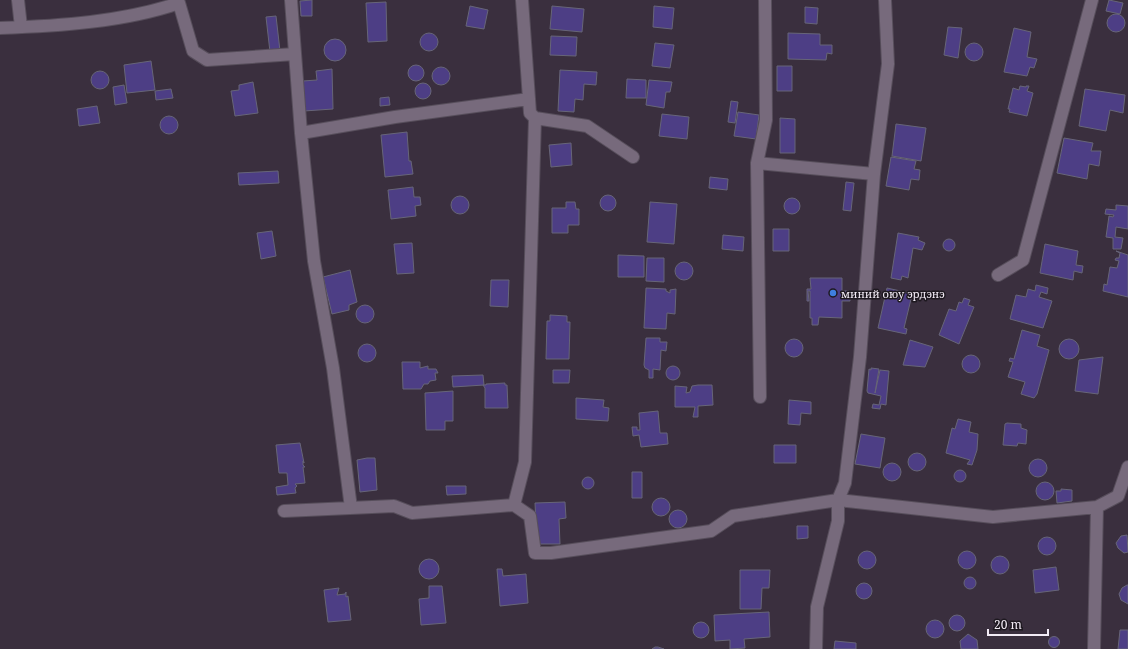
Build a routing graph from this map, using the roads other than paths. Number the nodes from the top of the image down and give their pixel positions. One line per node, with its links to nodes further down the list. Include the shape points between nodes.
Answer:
1 (18, 0): 8 (street)
2 (291, 0): 10 (street)
3 (522, 0): 11 (street)
4 (765, 0): 15 (street, via 766,120)
5 (885, 0): 16 (street, via 888,64)
6 (1092, 0): 17 (street, via 1023,260)
7 (179, 2): 8 (street, via 153,12 125,18); 10 (street, via 193,51 207,60)
8 (21, 27): 9 (street)
9 (0, 28)
10 (295, 54): 13 (street)
11 (529, 99): 12 (street, via 530,113); 13 (street)
12 (536, 118): 14 (street, via 587,126); 21 (street, via 524,462)
13 (301, 133): 23 (street, via 314,261 333,368)
14 (633, 157)
15 (758, 163): 16 (street); 18 (street)
16 (874, 174): 20 (street, via 860,357 845,483)
17 (998, 275)
18 (760, 397)
19 (1128, 467): 22 (street, via 1118,496)
20 (838, 500): 21 (street, via 733,516 711,531 551,553 534,553 530,516); 22 (street, via 993,517); 25 (street, via 838,521 817,607)
21 (514, 505): 23 (street, via 412,513 394,506)
22 (1097, 507): 26 (street)
23 (351, 508): 24 (street)
24 (284, 511)
25 (816, 649)
26 (1094, 649)

